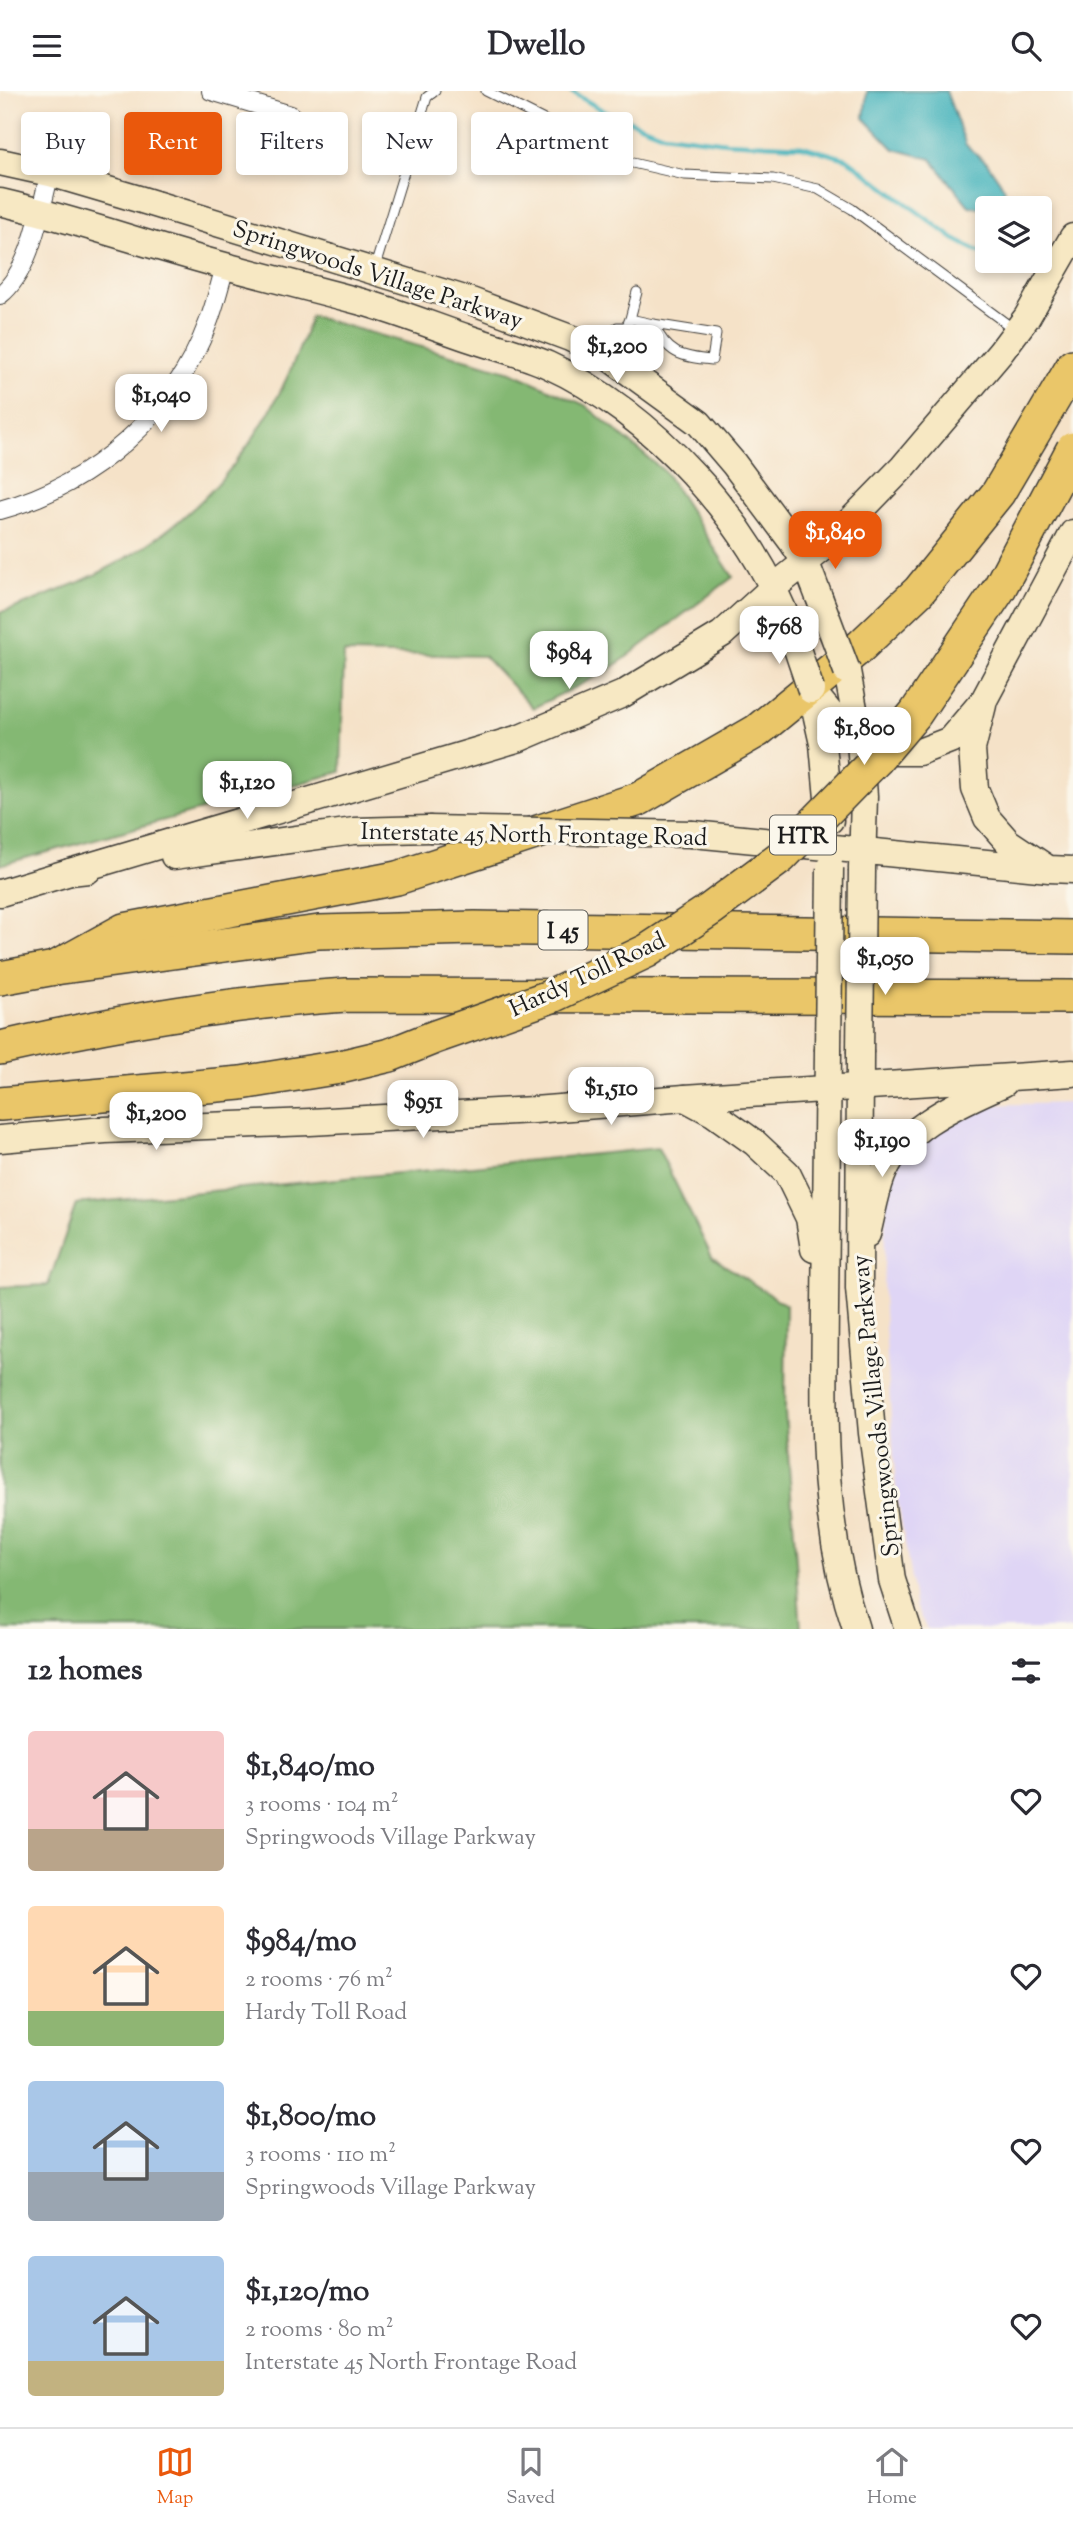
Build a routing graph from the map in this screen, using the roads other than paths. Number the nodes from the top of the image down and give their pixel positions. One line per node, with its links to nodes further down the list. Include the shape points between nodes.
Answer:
1 (211, 91): 4 (street)
2 (435, 91): 13 (lane, via 427,97)
3 (486, 91): 19 (lane, via 628,162 685,175 773,179 818,189 852,209)
4 (281, 112)
5 (0, 162): 6 (main road, Springwoods Village Parkway)
6 (21, 167)
7 (49, 175): 10 (street)
8 (57, 175): 13 (main road, Springwoods Village Parkway)
9 (0, 202): 10 (main road, Springwoods Village Parkway)
10 (39, 211): 12 (main road, Springwoods Village Parkway); 15 (street, via 24,263)
11 (1073, 237): 19 (main road)
12 (225, 266): 16 (main road, Springwoods Village Parkway); 24 (street, via 208,324 161,406 122,445 86,472 45,496)
13 (374, 272): 16 (main road); 20 (main road, Springwoods Village Parkway, via 471,300)
14 (637, 292): 17 (lane)
15 (0, 295)
16 (365, 303): 22 (main road, Springwoods Village Parkway, via 548,365)
17 (628, 323): 18 (lane); 20 (lane, via 616,351)
18 (653, 324): 18 (lane, via 670,350 712,361 716,334)
19 (1016, 331): 26 (main road, via 903,467)
20 (607, 356): 22 (main road); 26 (main road, Springwoods Village Parkway, via 699,423)
21 (1073, 366): 38 (highway, via 998,493 919,591 861,646 757,731 639,799 397,878 124,930)
22 (587, 386): 27 (main road, Springwoods Village Parkway, via 642,425 683,463 713,497)
23 (1073, 449): 47 (highway, Hardy Toll Road / HTR, bridge, via 999,589 915,714 876,760 781,857 647,951 552,996 390,1055 340,1067 241,1083)
24 (0, 510)
25 (1073, 533): 28 (main road)
26 (806, 563): 27 (main road); 29 (main road, Springwoods Village Parkway, bridge, via 846,671)
27 (774, 587): 29 (main road, Springwoods Village Parkway, bridge, via 811,690); 35 (main road, via 722,634 623,694 520,738)
28 (984, 700): 30 (main road, via 950,740); 34 (main road, via 972,749 975,789 987,818 1008,842)
29 (846, 734): 30 (main road, via 890,752); 31 (main road, Springwoods Village Parkway); 32 (main road, Springwoods Village Parkway)
30 (907, 752): 31 (main road, via 888,762)
31 (864, 796): 33 (main road, Springwoods Village Parkway)
32 (830, 858): 33 (main road, Interstate 45 North Frontage Road); 35 (main road, Interstate 45 North Frontage Road, bridge, via 693,834 429,829 354,831); 45 (main road, Springwoods Village Parkway, bridge)
33 (863, 861): 34 (main road, Interstate 45 North Frontage Road); 44 (main road, Springwoods Village Parkway, bridge)
34 (1061, 870)
35 (70, 872): 36 (main road, Interstate 45 North Frontage Road)
36 (0, 893)
37 (1073, 937): 38 (highway, I 45, via 475,928 319,932)
38 (55, 968): 39 (highway, I 45)
39 (0, 978)
40 (1073, 997): 41 (highway, via 346,995 143,1018)
41 (0, 1048)
42 (1073, 1073): 43 (main road)
43 (1021, 1075): 44 (main road); 49 (main road, via 952,1107 907,1137 882,1175)
44 (859, 1088): 45 (main road); 49 (main road, Springwoods Village Parkway)
45 (828, 1090): 46 (main road); 50 (main road, Springwoods Village Parkway)
46 (685, 1098): 48 (main road); 50 (main road, via 755,1143 787,1173 809,1218 815,1256 814,1317)
47 (0, 1104)
48 (0, 1139)
49 (859, 1270): 52 (main road, Springwoods Village Parkway, via 872,1433 892,1580)
50 (823, 1341): 51 (main road, Springwoods Village Parkway, via 825,1481 832,1532)
51 (856, 1629)
52 (908, 1629)

